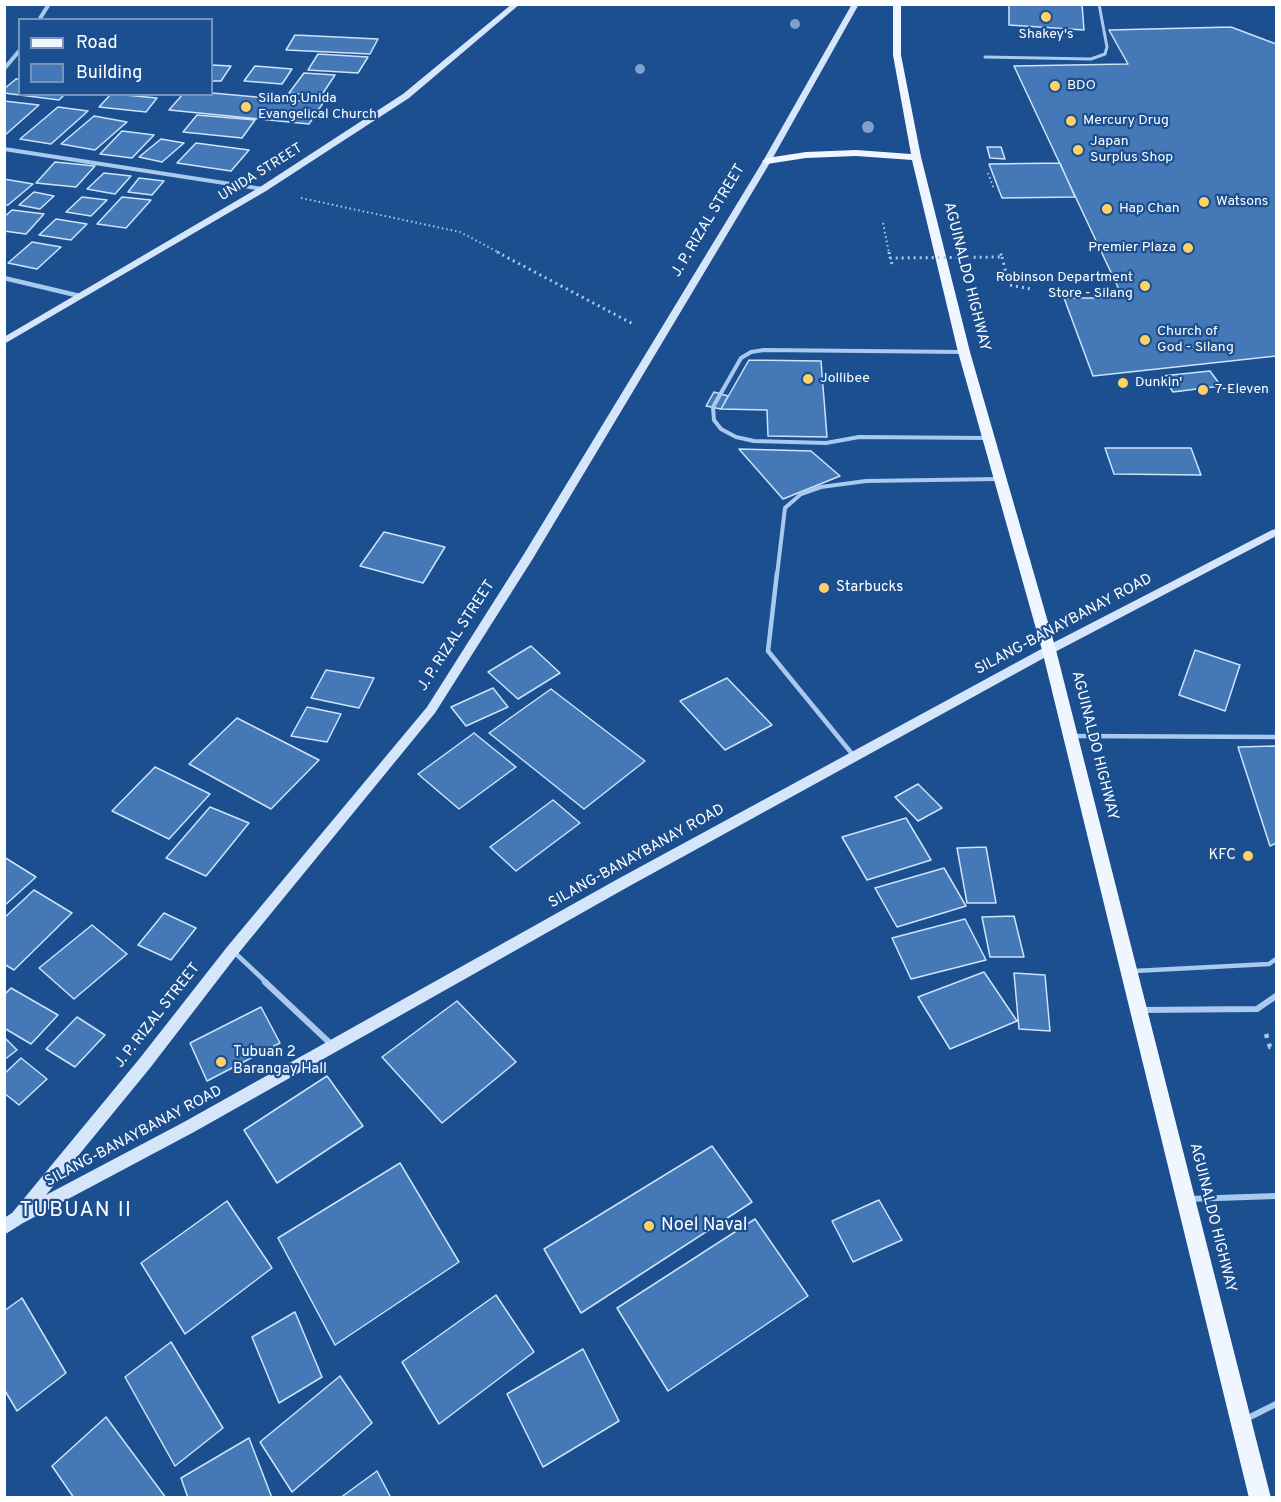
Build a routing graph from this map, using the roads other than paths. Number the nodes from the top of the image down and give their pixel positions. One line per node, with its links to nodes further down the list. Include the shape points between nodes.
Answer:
1 (49, 4): 6 (street)
2 (517, 4): 13 (main road, UNIDA STREET, via 406,96)
3 (856, 4): 12 (main road, J. P. RIZAL STREET)
4 (897, 4): 11 (main road, AGUINALDO HIGHWAY, via 897,55)
5 (1099, 4): 8 (lane, via 1105,54 1091,59)
6 (40, 18)
7 (18, 52): 9 (street)
8 (985, 57)
9 (4, 69)
10 (4, 149): 13 (street)
11 (916, 157): 12 (main road, via 856,153); 17 (main road, AGUINALDO HIGHWAY)
12 (767, 160): 25 (main road, J. P. RIZAL STREET, via 528,557 431,710)
13 (262, 189): 15 (main road, UNIDA STREET)
14 (4, 278): 15 (street)
15 (80, 296): 16 (main road, UNIDA STREET)
16 (4, 341)
17 (964, 352): 18 (main road, AGUINALDO HIGHWAY); 18 (lane, via 752,352 741,358 713,407 714,420 736,437 754,441)
18 (989, 438): 19 (main road, AGUINALDO HIGHWAY)
19 (1000, 479): 21 (main road, AGUINALDO HIGHWAY); 24 (lane, via 866,481 821,487 801,494 785,508 768,651)
20 (1276, 532): 21 (main road, SILANG-BANAYBANAY ROAD)
21 (1049, 650): 22 (main road, AGUINALDO HIGHWAY); 24 (main road, SILANG-BANAYBANAY ROAD)
22 (1071, 736): 23 (lane); 27 (main road, AGUINALDO HIGHWAY)
23 (1276, 737)
24 (854, 757): 30 (main road, SILANG-BANAYBANAY ROAD)
25 (232, 951): 30 (lane); 33 (main road, J. P. RIZAL STREET, via 145,1063)
26 (1276, 959): 27 (lane, via 1269,964)
27 (1131, 972): 29 (main road, AGUINALDO HIGHWAY)
28 (1276, 996): 29 (lane, via 1257,1009)
29 (1141, 1010): 32 (main road, AGUINALDO HIGHWAY)
30 (334, 1047): 33 (main road, SILANG-BANAYBANAY ROAD)
31 (1276, 1196): 32 (lane)
32 (1187, 1199): 35 (main road, AGUINALDO HIGHWAY)
33 (10, 1223)
34 (1276, 1404): 35 (lane)
35 (1241, 1422): 36 (main road, AGUINALDO HIGHWAY)
36 (1260, 1497)

